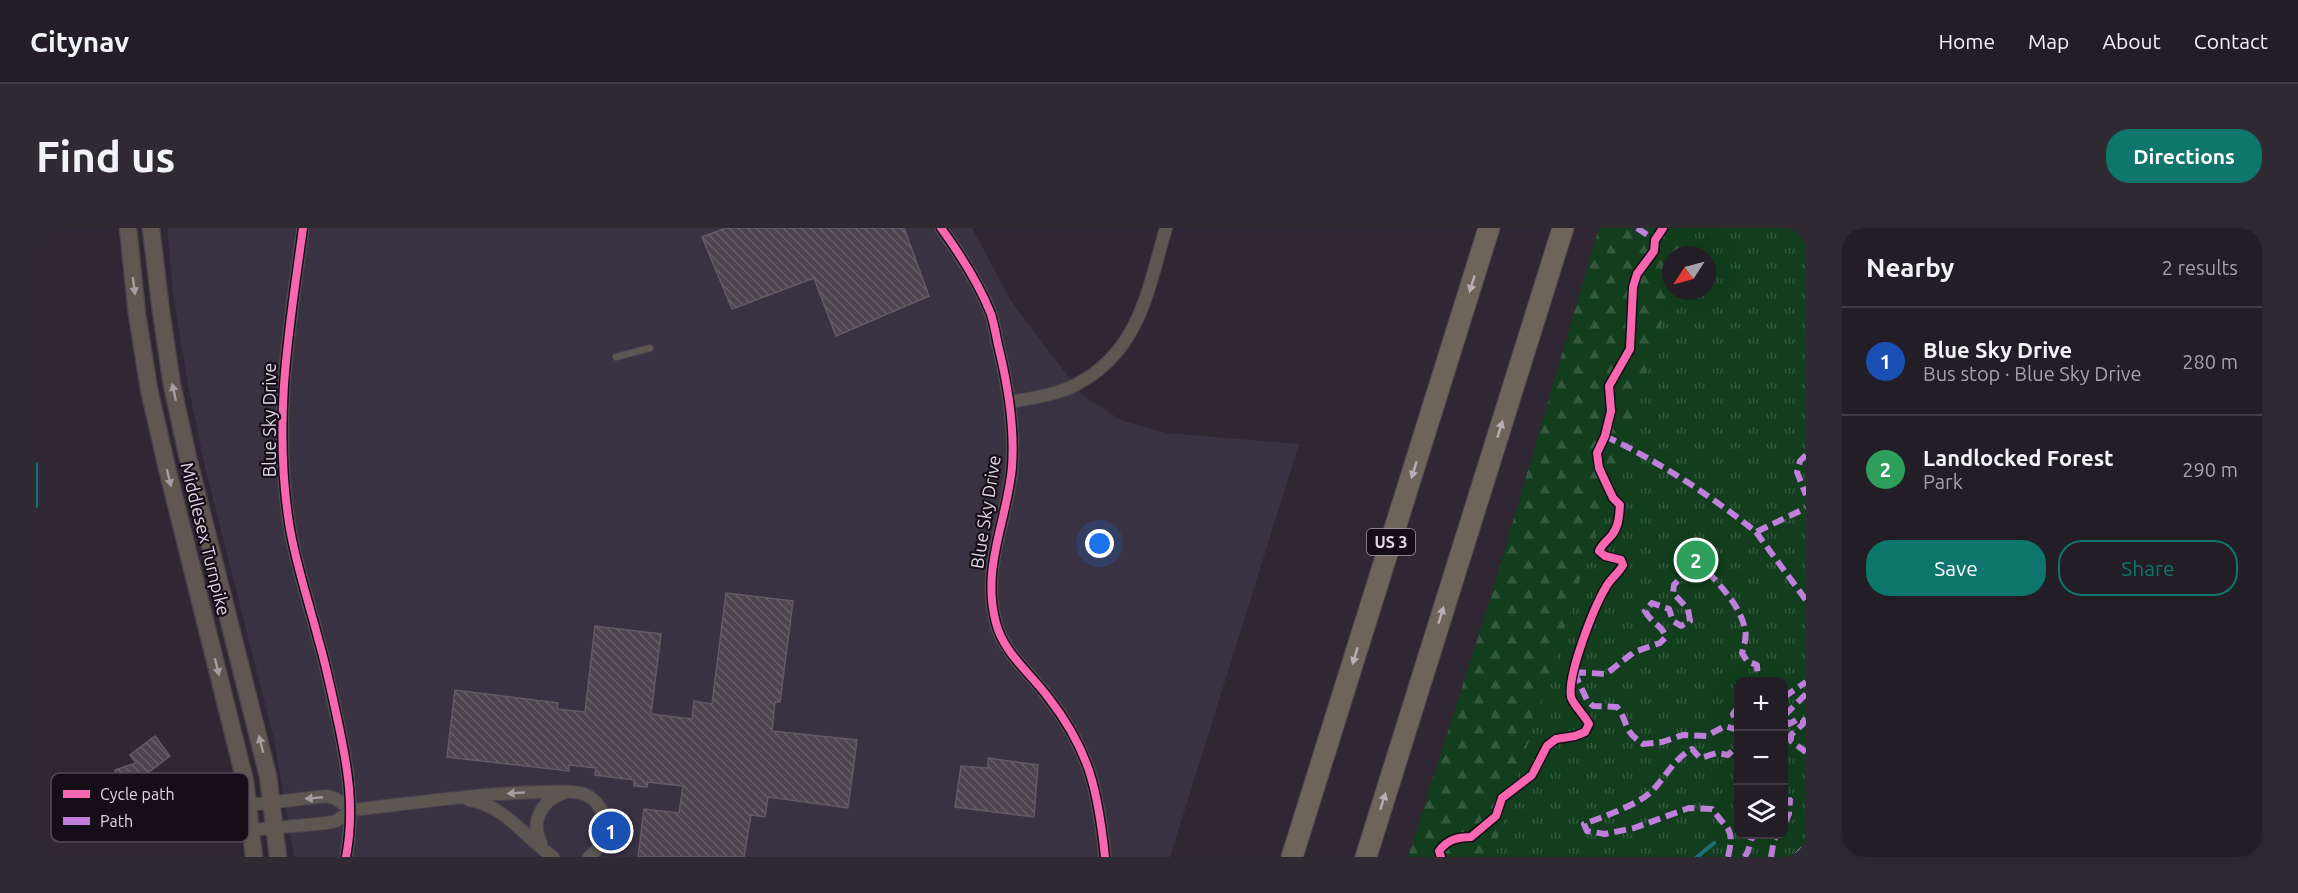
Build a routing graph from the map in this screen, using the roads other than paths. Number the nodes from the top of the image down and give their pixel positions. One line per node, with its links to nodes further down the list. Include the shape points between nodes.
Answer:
1 (128, 228): 11 (main road, Middlesex Turnpike, one-way to 11, via 137,315 153,406)
2 (151, 228): 14 (main road, Middlesex Turnpike, one-way to 2, via 174,393)
3 (303, 228): 16 (street, Blue Sky Drive, via 284,363 284,479 297,562 326,666 348,768)
4 (940, 228): 10 (street, Blue Sky Drive, via 964,261 991,315)
5 (1166, 228): 10 (street, via 1141,312 1132,333 1116,354 1077,384 1059,392)
6 (1489, 228): 25 (highway, US 3, one-way to 25)
7 (1563, 228): 26 (highway, one-way to 7)
8 (650, 348): 9 (lane)
9 (616, 357)
10 (1010, 402): 24 (street, Blue Sky Drive, via 1012,466 990,571 990,600 1005,645 1050,699 1088,762 1099,805)
11 (242, 773)
12 (574, 792): 13 (street, one-way to 13, via 520,792); 19 (street, via 556,795 541,810 537,833); 23 (street, via 596,803 606,823 603,840)
13 (459, 799): 16 (street); 19 (street, via 507,815)
14 (273, 802): 15 (street); 16 (street, one-way to 14, via 327,796); 17 (main road, Middlesex Turnpike)
15 (249, 805): 18 (main road, Middlesex Turnpike)
16 (352, 810): 17 (street, via 336,821); 22 (street, Blue Sky Drive)
17 (276, 828): 18 (street); 21 (main road, Middlesex Turnpike)
18 (252, 830): 20 (main road, Middlesex Turnpike)
19 (549, 853)
20 (254, 857)
21 (278, 857)
22 (346, 857)
23 (589, 857)
24 (1105, 857)
25 (1292, 857)
26 (1366, 857)

